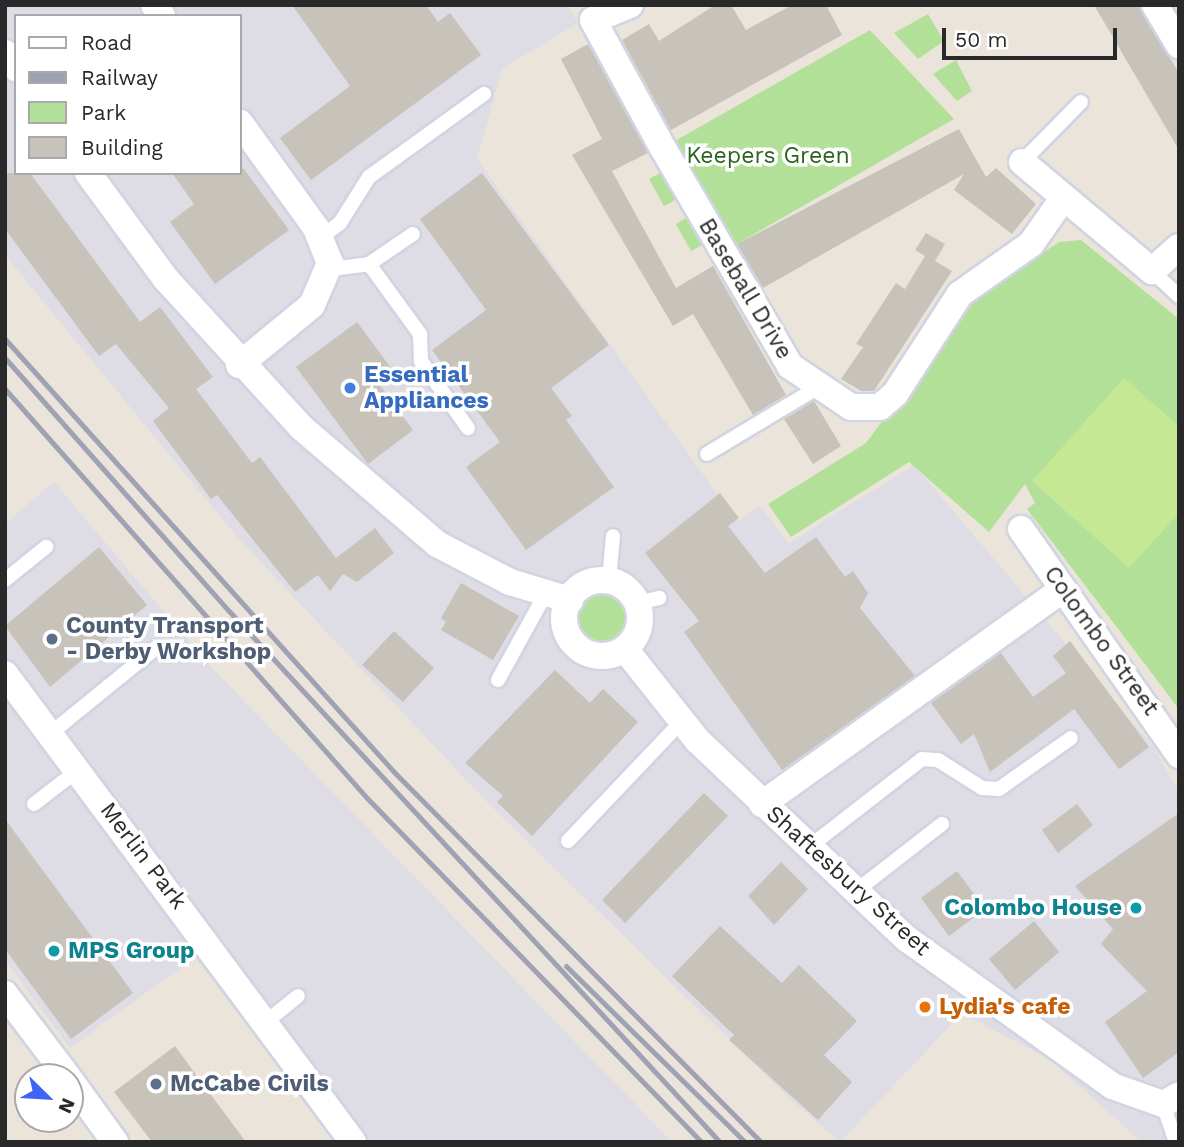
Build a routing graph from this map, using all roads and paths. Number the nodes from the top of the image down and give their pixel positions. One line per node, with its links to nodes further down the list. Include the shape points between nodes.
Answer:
1 (1155, 5): 3 (street)
2 (610, 14): 18 (street, Baseball Drive, via 790,366)
3 (1179, 45)
4 (484, 94): 11 (lane, via 369,177 340,223)
5 (1081, 102): 7 (lane)
6 (242, 126): 11 (street)
7 (1022, 162): 9 (street)
8 (90, 175): 17 (street)
9 (1064, 197): 15 (street); 18 (street, Baseball Drive, via 1031,244 960,294 880,407 851,407)
10 (413, 234): 13 (lane)
11 (322, 237): 14 (street)
12 (1179, 247): 15 (street)
13 (369, 264): 14 (lane); 19 (lane, via 419,334 421,361)
14 (330, 269): 17 (street, via 312,305)
15 (1152, 271): 16 (lane)
16 (1179, 296)
17 (239, 365): 27 (street, via 301,427 437,544)
18 (817, 388): 20 (lane)
19 (468, 428)
20 (707, 454)
21 (1021, 529): 26 (street, Colombo Street)
22 (613, 536): 25 (lane)
23 (46, 547): 24 (lane)
24 (5, 580)
25 (610, 580): 27 (street, via 588,583); 29 (street, via 648,601 637,634)
26 (1062, 590): 35 (street, Colombo Street); 38 (street)
27 (558, 597): 29 (street, via 565,627 578,647 599,656); 30 (lane)
28 (157, 647): 33 (lane)
29 (625, 649): 32 (street, Shaftesbury Street)
30 (498, 680)
31 (9, 688): 33 (street, Merlin Park)
32 (681, 722): 38 (street, Shaftesbury Street); 40 (lane)
33 (51, 733): 36 (street, Merlin Park)
34 (1071, 738): 41 (lane, via 999,789 982,788 938,760 922,759)
35 (1179, 755)
36 (78, 771): 37 (lane); 45 (street, Merlin Park)
37 (34, 804)
38 (762, 804): 41 (street, Shaftesbury Street)
39 (942, 824): 42 (lane)
40 (568, 841)
41 (808, 847): 42 (street, Shaftesbury Street)
42 (856, 891): 48 (street, Shaftesbury Street, via 907,939 1112,1086)
43 (5, 994): 46 (street)
44 (298, 996): 45 (lane)
45 (266, 1022): 50 (street, Merlin Park)
46 (58, 1063)
47 (84, 1099): 49 (street)
48 (1171, 1099): 51 (lane)
49 (115, 1142)
50 (353, 1142)
51 (1176, 1142)

